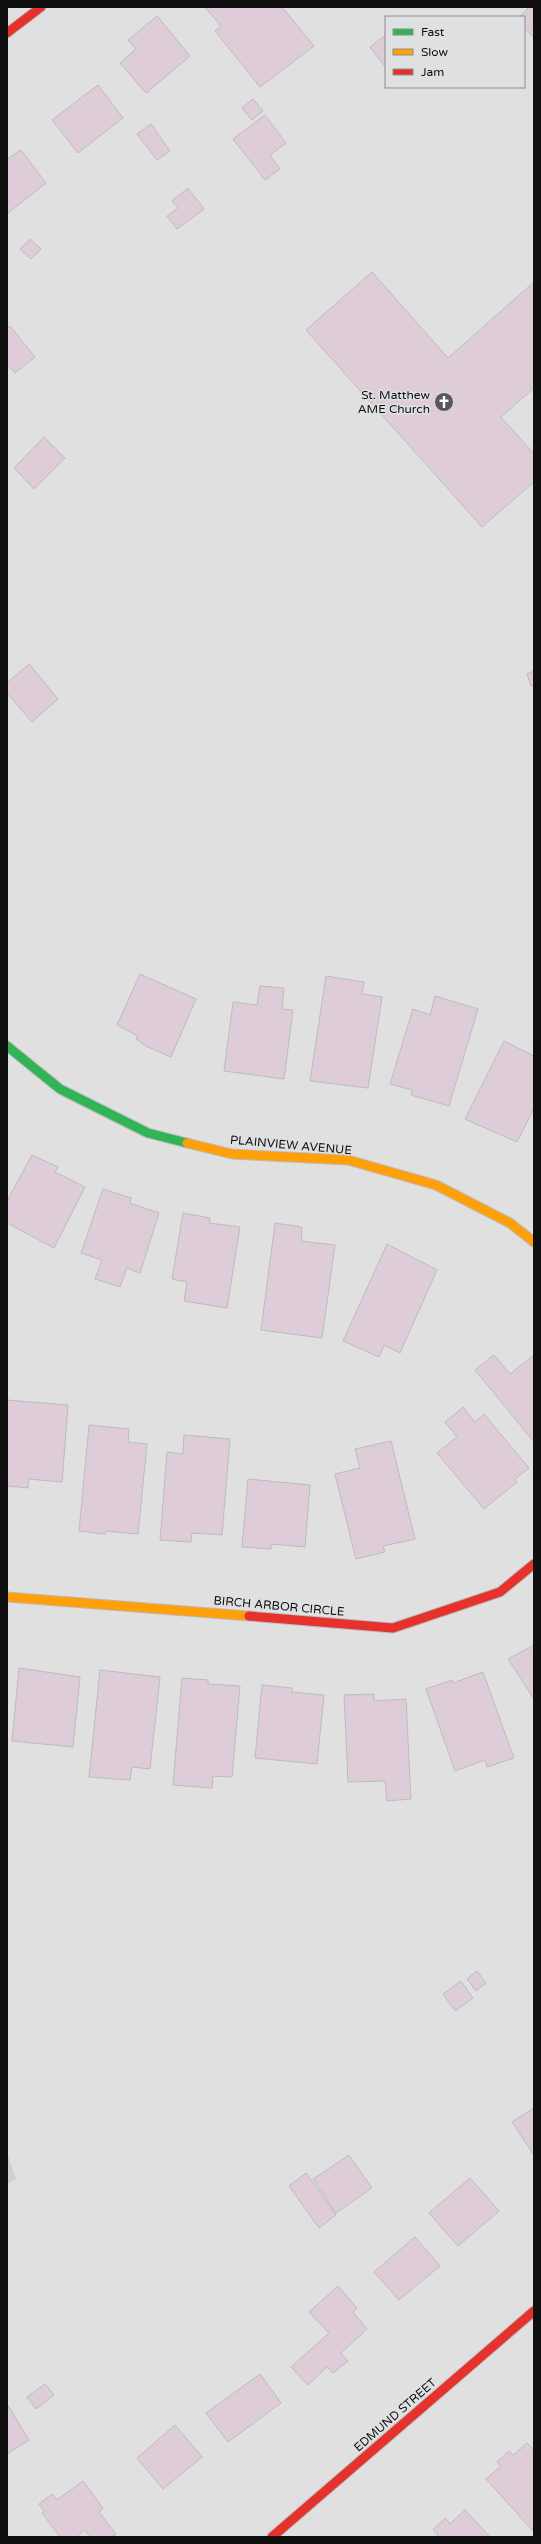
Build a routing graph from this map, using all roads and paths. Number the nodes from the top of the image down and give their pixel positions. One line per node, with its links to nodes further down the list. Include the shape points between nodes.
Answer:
1 (41, 7): 2 (street)
2 (7, 33)
3 (7, 1046): 4 (street, PLAINVIEW AVENUE, via 60,1089 148,1133 232,1154 348,1160 436,1185 510,1223)
4 (534, 1242)
5 (534, 1564): 6 (street, BIRCH ARBOR CIRCLE, via 500,1592 393,1628)
6 (7, 1598)
7 (534, 2311): 8 (street, EDMUND STREET)
8 (272, 2537)

